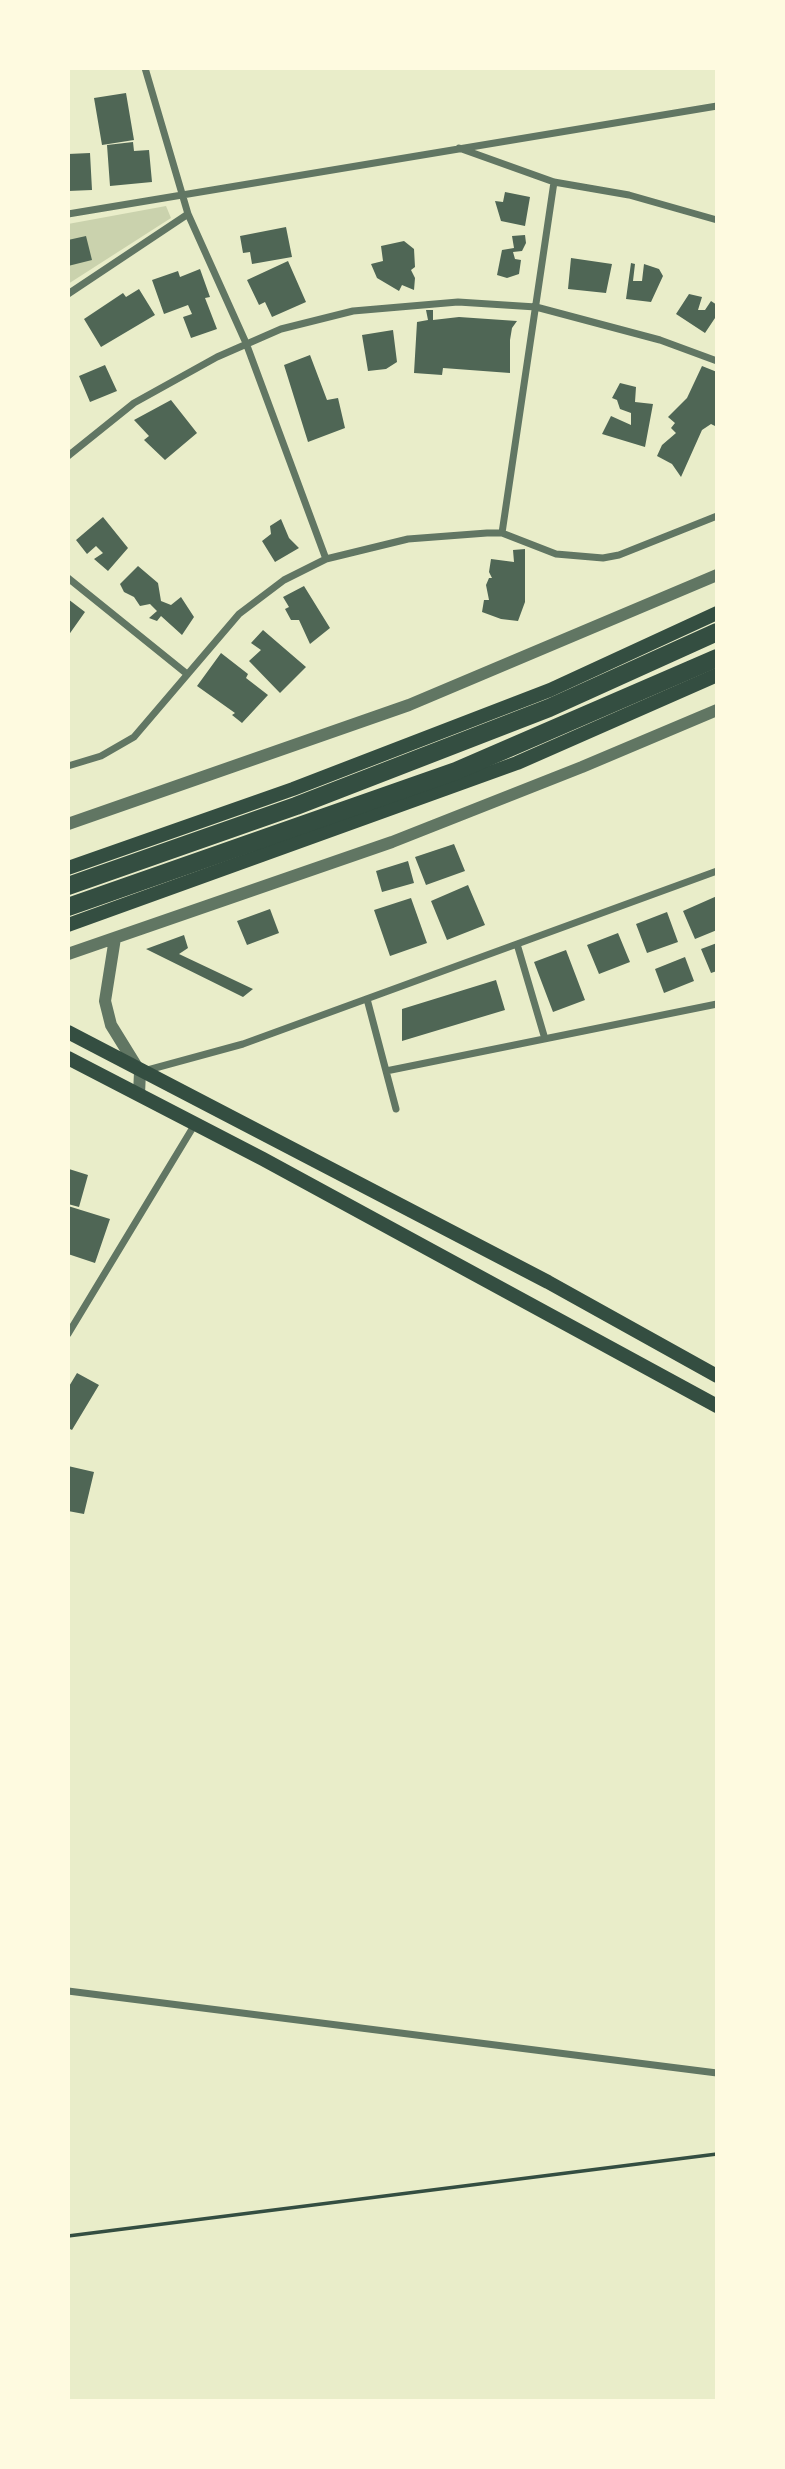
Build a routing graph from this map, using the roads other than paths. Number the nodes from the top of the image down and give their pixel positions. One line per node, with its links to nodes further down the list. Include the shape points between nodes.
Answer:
1 (145, 68): 5 (street)
2 (717, 106): 3 (street)
3 (459, 148): 4 (street); 5 (street)
4 (554, 182): 8 (street, via 629,195); 10 (street)
5 (182, 195): 6 (street); 7 (street)
6 (68, 214)
7 (188, 214): 9 (street); 11 (street)
8 (717, 220)
9 (68, 294)
10 (536, 307): 11 (street, via 458,302 352,311 294,325); 12 (street, via 660,340); 15 (street)
11 (246, 344): 13 (street, via 134,403); 16 (street)
12 (717, 361)
13 (68, 456)
14 (717, 516): 15 (street, via 603,558 556,554)
15 (502, 533): 16 (street, via 429,536)
16 (326, 559): 22 (street, via 284,580 239,614)
17 (717, 575): 26 (street, via 409,705)
18 (68, 578): 22 (street)
19 (717, 613): 27 (main road, via 550,690 293,789)
20 (717, 632): 29 (highway, via 549,708 296,806)
21 (717, 658): 30 (highway, via 456,771)
22 (187, 674): 25 (street, via 134,737)
23 (717, 675): 31 (main road, via 517,763)
24 (717, 710): 32 (street, via 392,842)
25 (68, 766)
26 (68, 824)
27 (68, 868)
28 (717, 872): 33 (street)
29 (68, 886)
30 (68, 907)
31 (68, 925)
32 (116, 939): 34 (street); 41 (street, via 105,1001 111,1025)
33 (517, 944): 35 (street); 38 (street)
34 (68, 954)
35 (367, 999): 40 (street); 41 (street, via 243,1044)
36 (717, 1004): 38 (street)
37 (68, 1032): 41 (main road)
38 (545, 1039): 40 (street)
39 (68, 1058): 42 (main road)
40 (386, 1071): 43 (street)
41 (140, 1072): 42 (street); 46 (main road, via 548,1282)
42 (139, 1094): 44 (main road)
43 (396, 1109)
44 (195, 1124): 45 (street); 47 (main road)
45 (68, 1334)
46 (717, 1376)
47 (717, 1405)
48 (68, 1991): 49 (street)
49 (717, 2073)

